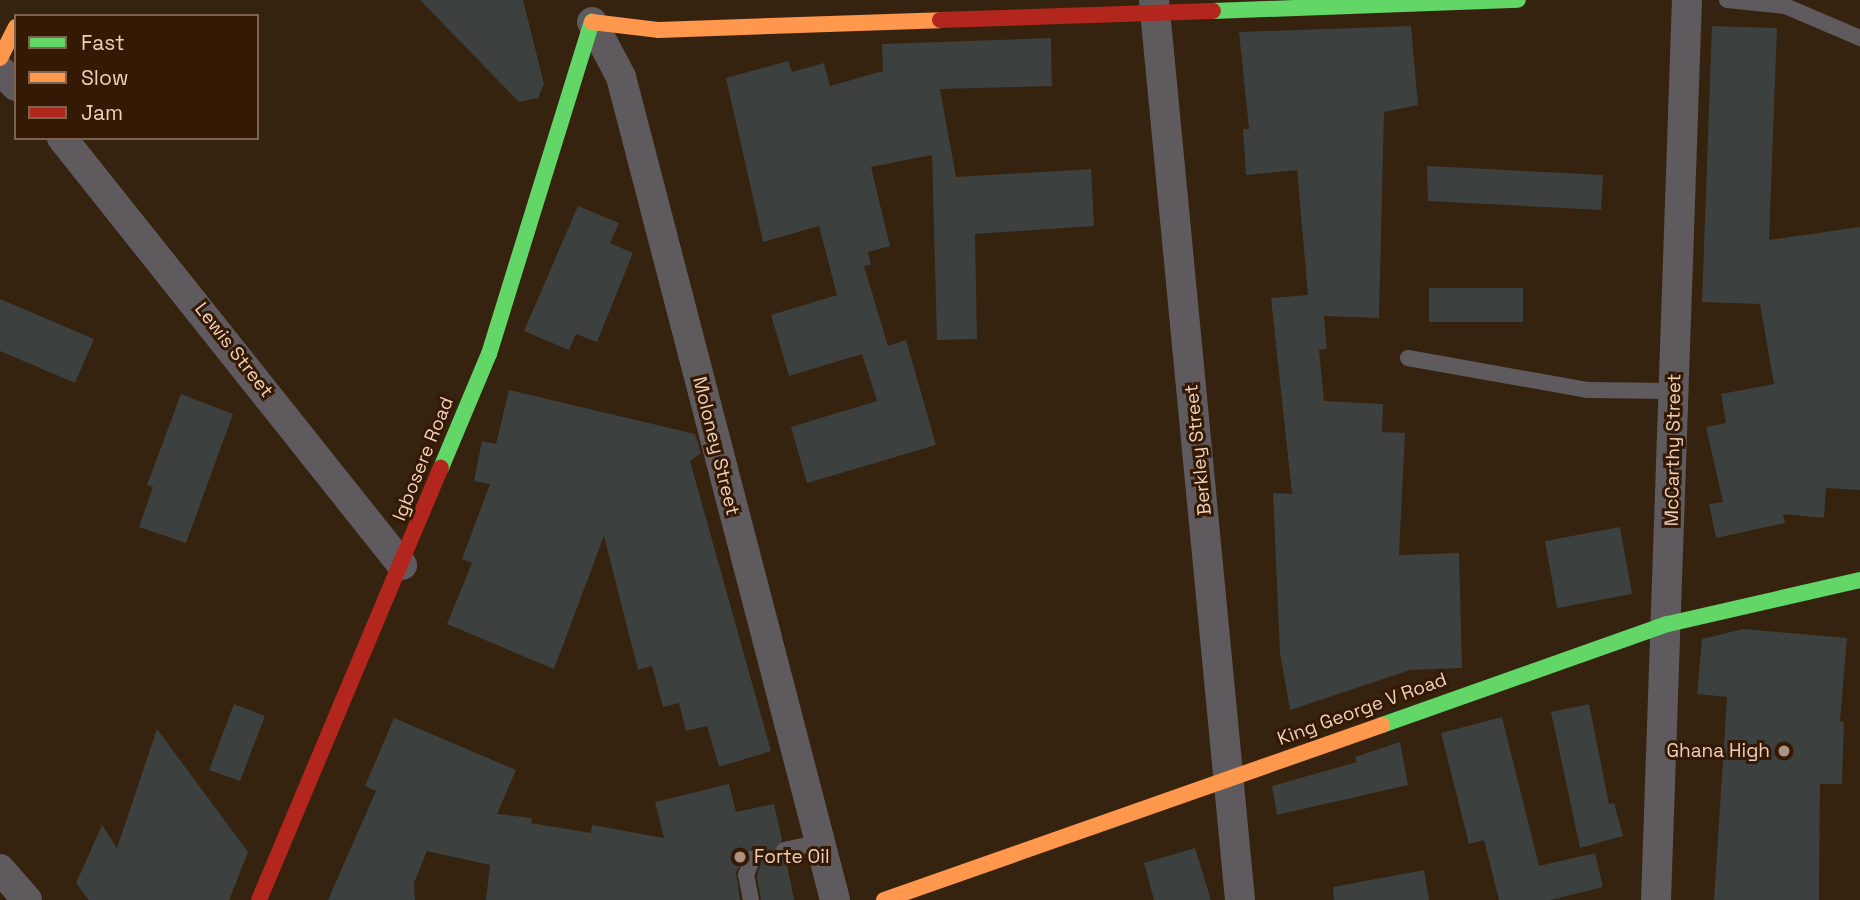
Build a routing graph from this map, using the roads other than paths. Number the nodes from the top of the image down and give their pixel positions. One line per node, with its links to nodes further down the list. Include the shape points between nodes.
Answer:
1 (1518, 0): 4 (street)
2 (1687, 0): 13 (street, McCarthy Street)
3 (1727, 0): 7 (lane, via 1784,6)
4 (1154, 5): 5 (street, via 658,30); 17 (street, Berkley Street)
5 (589, 16): 14 (street, Igbosere Road, via 489,354); 18 (street, Moloney Street, via 621,77)
6 (14, 31): 8 (street)
7 (1860, 38)
8 (0, 58)
9 (0, 70): 10 (street)
10 (14, 84)
11 (64, 140): 14 (street, Lewis Street)
12 (1408, 358): 13 (lane, via 1588,390)
13 (1674, 391): 16 (street, McCarthy Street)
14 (402, 565): 23 (street, Igbosere Road)
15 (1860, 580): 16 (street, King George V Road)
16 (1668, 624): 17 (street, King George V Road, via 1364,729); 28 (street, McCarthy Street)
17 (1231, 782): 26 (street, King George V Road); 27 (street, Berkley Street)
18 (817, 843): 19 (lane); 25 (street, Moloney Street)
19 (784, 850)
20 (753, 858): 24 (lane, via 746,875)
21 (0, 869): 22 (street)
22 (27, 900)
23 (259, 900)
24 (751, 900)
25 (835, 900)
26 (884, 900)
27 (1240, 900)
28 (1656, 900)

